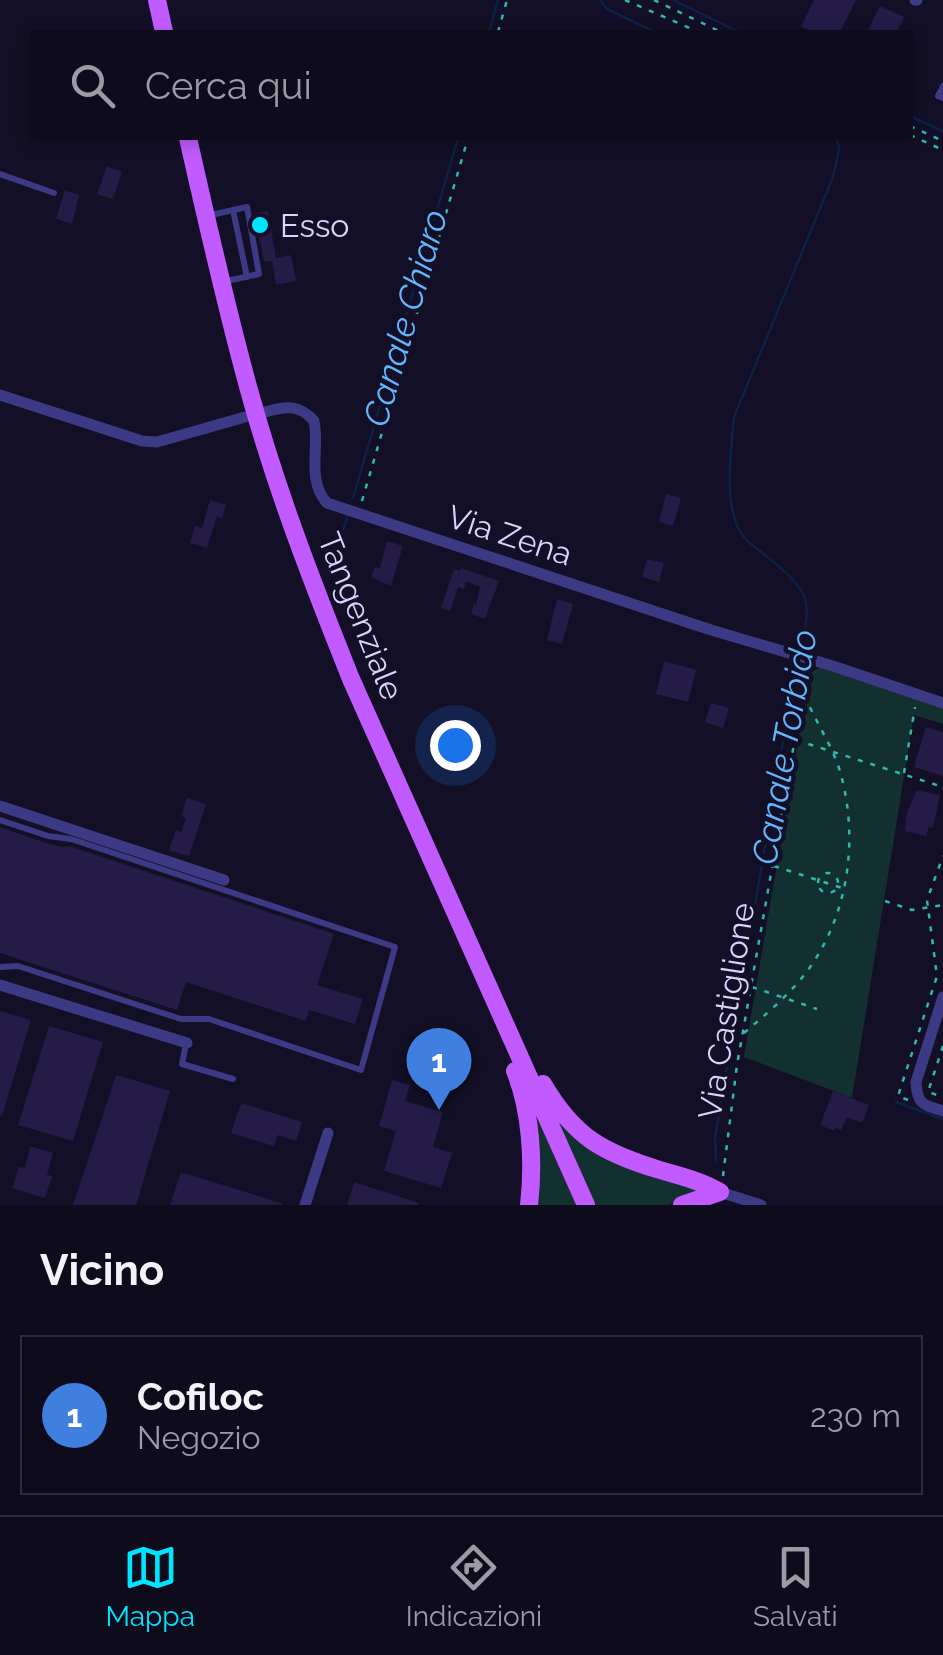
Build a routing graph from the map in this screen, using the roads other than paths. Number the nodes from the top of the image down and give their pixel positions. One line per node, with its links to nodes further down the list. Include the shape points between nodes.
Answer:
1 (157, 0): 2 (main road)
2 (164, 30)
3 (943, 86): 4 (lane)
4 (943, 98)
5 (188, 140): 9 (main road, Tangenziale)
6 (0, 174): 7 (lane)
7 (54, 193)
8 (234, 210): 9 (lane); 10 (lane); 10 (lane, via 248,207 259,274)
9 (206, 216): 11 (main road, Tangenziale)
10 (247, 276): 11 (lane)
11 (221, 282): 22 (main road, Tangenziale, via 273,468 324,610)
12 (0, 395): 14 (street, via 142,441)
13 (265, 412): 15 (street, Via Zena, via 290,406 310,416 318,492 327,503)
14 (245, 417)
15 (943, 703)
16 (0, 806): 18 (street)
17 (0, 820): 19 (lane, via 395,947 362,1070 209,1018 181,1019 18,966)
18 (224, 880)
19 (0, 967)
20 (0, 985): 23 (street)
21 (943, 997): 25 (street, via 916,1082 924,1105)
22 (496, 1003): 27 (main road, via 555,1105 583,1135 622,1158); 29 (main road, via 526,1116); 30 (main road, Tangenziale)
23 (187, 1043): 24 (lane, via 182,1064)
24 (233, 1079)
25 (943, 1111)
26 (328, 1133): 28 (street)
27 (720, 1192): 31 (main road); 32 (street)
28 (305, 1205)
29 (529, 1205)
30 (586, 1205)
31 (682, 1205)
32 (761, 1205)

